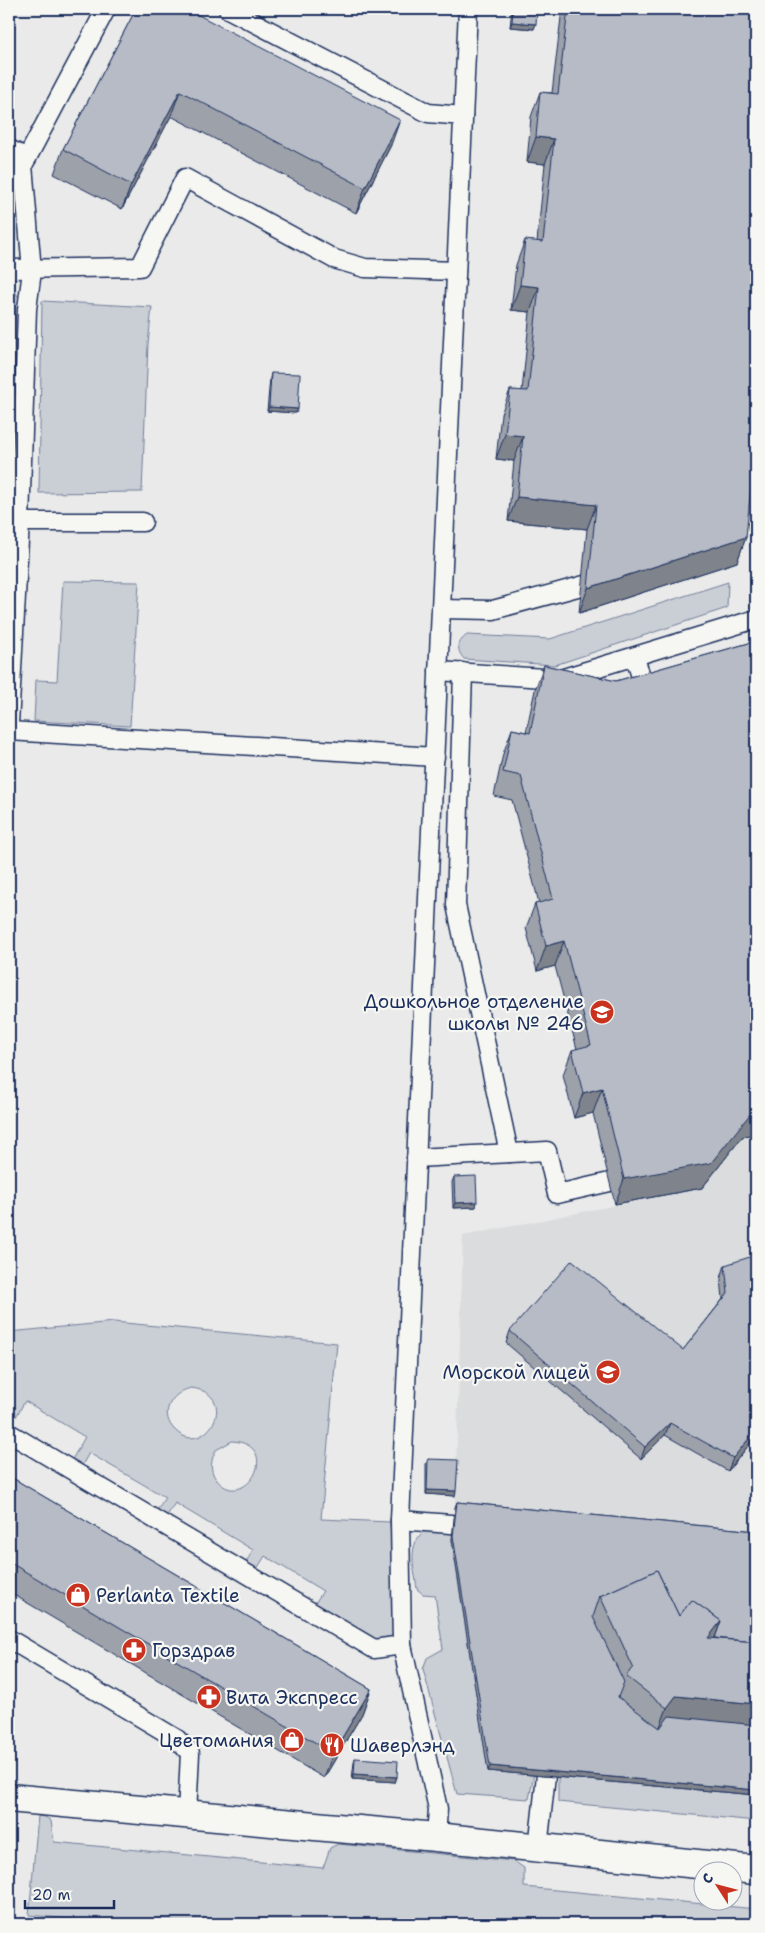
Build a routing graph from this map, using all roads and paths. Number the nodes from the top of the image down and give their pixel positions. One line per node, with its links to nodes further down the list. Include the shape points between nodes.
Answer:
1 (106, 9): 6 (lane)
2 (228, 9): 4 (lane, via 428,114)
3 (468, 9): 4 (lane)
4 (463, 116): 9 (lane)
5 (9, 149): 6 (lane)
6 (27, 158): 8 (lane, via 23,166)
7 (9, 269): 8 (lane)
8 (32, 270): 9 (lane, via 140,267 185,178 334,259 365,268); 10 (lane)
9 (456, 271): 13 (lane)
10 (20, 522): 11 (lane); 19 (lane)
11 (143, 522)
12 (622, 573): 13 (lane, via 493,610)
13 (441, 609): 16 (lane)
14 (756, 619): 15 (lane)
15 (635, 658): 17 (lane, via 560,679); 18 (lane)
16 (438, 671): 17 (lane); 21 (lane)
17 (463, 672): 22 (lane, via 456,905)
18 (653, 712)
19 (9, 724)
20 (9, 731): 21 (lane)
21 (434, 757): 23 (lane)
22 (509, 1153): 23 (lane); 24 (lane, via 547,1151 557,1194)
23 (416, 1158): 26 (lane)
24 (646, 1174)
25 (9, 1433): 29 (lane, via 374,1649)
26 (400, 1520): 27 (lane); 29 (lane)
27 (492, 1528)
28 (9, 1639): 32 (lane, via 177,1740 190,1753)
29 (402, 1645): 33 (lane, via 438,1809)
30 (546, 1775): 34 (lane)
31 (9, 1798): 32 (street)
32 (187, 1816): 33 (street)
33 (436, 1837): 34 (street)
34 (538, 1848): 35 (street)
35 (756, 1870)

